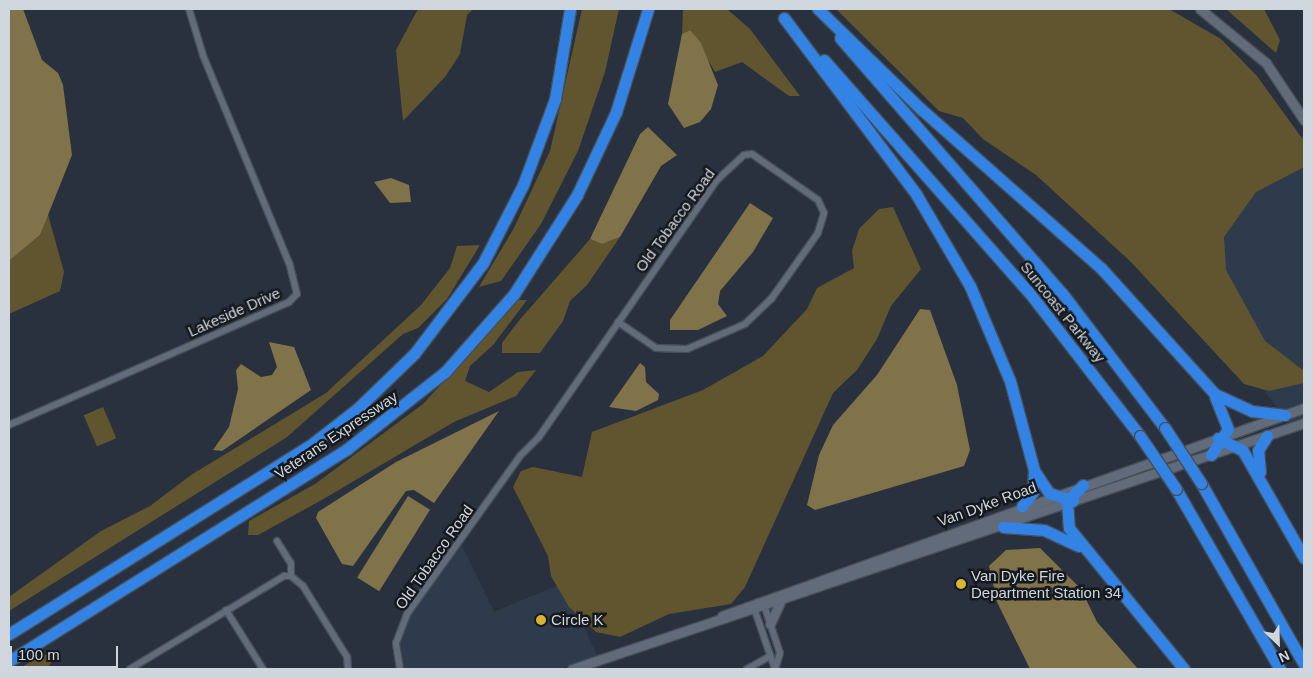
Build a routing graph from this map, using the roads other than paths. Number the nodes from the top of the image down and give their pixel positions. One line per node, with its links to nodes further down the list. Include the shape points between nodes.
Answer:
1 (189, 9): 14 (street, Lakeside Drive, via 203,55 289,263 297,294 289,302)
2 (570, 9): 34 (highway, Veterans Expressway, via 555,99 523,185 483,264 414,354 358,408 309,446)
3 (648, 9): 37 (highway, Veterans Expressway, via 618,104 577,195 514,294 445,372 347,449)
4 (814, 9): 38 (highway, Suncoast Parkway, bridge, via 1062,293 1165,428 1201,482)
5 (818, 9): 10 (highway, via 921,110 1101,268)
6 (1200, 9): 8 (main road, via 1266,63)
7 (781, 13): 19 (highway, via 916,194 955,258 1000,353); 48 (highway, Suncoast Parkway, bridge, via 1028,291 1140,436 1176,489)
8 (1304, 120)
9 (618, 322): 9 (street, Old Tobacco Road, via 656,348 687,349 744,324 772,298 818,233 824,213 818,200 760,157 744,156 716,181); 42 (street, Old Tobacco Road, via 408,614 396,643)
10 (1214, 394): 12 (highway, via 1252,411); 16 (highway, via 1227,416)
11 (1304, 408): 12 (main road, Van Dyke Road)
12 (1285, 415): 16 (main road, Van Dyke Road)
13 (1304, 423): 15 (main road, Van Dyke Road)
14 (9, 425)
15 (1267, 436): 17 (main road, Van Dyke Road); 20 (highway, via 1257,455)
16 (1223, 438): 17 (highway); 18 (highway); 21 (main road, Van Dyke Road)
17 (1238, 446): 18 (main road, Van Dyke Road); 20 (highway)
18 (1211, 455): 23 (main road, Van Dyke Road)
19 (1034, 470): 22 (highway); 24 (highway, via 1033,492)
20 (1263, 483): 28 (highway)
21 (1083, 485): 22 (main road, Van Dyke Road); 23 (highway)
22 (1053, 495): 23 (highway); 24 (main road, Van Dyke Road)
23 (1070, 502): 25 (main road, Van Dyke Road); 27 (highway, via 1066,523)
24 (1022, 506): 31 (main road, Van Dyke Road)
25 (1003, 527): 27 (highway, via 1054,532); 30 (main road, Van Dyke Road)
26 (278, 541): 29 (street, via 291,563)
27 (1084, 550): 47 (highway)
28 (1304, 558)
29 (291, 576): 32 (street); 41 (street, via 299,580 347,657)
30 (780, 603): 31 (main road, Van Dyke Road); 33 (main road)
31 (759, 607): 33 (street); 35 (street); 43 (main road, Van Dyke Road)
32 (226, 610): 39 (street); 40 (street)
33 (770, 624): 36 (street)
34 (9, 634)
35 (770, 656): 44 (street); 45 (street)
36 (780, 660): 45 (street); 46 (street)
37 (9, 661)
38 (1304, 664)
39 (130, 669)
40 (263, 669)
41 (348, 669)
42 (400, 669)
43 (572, 669)
44 (747, 669)
45 (775, 669)
46 (784, 669)
47 (1184, 669)
48 (1280, 669)

